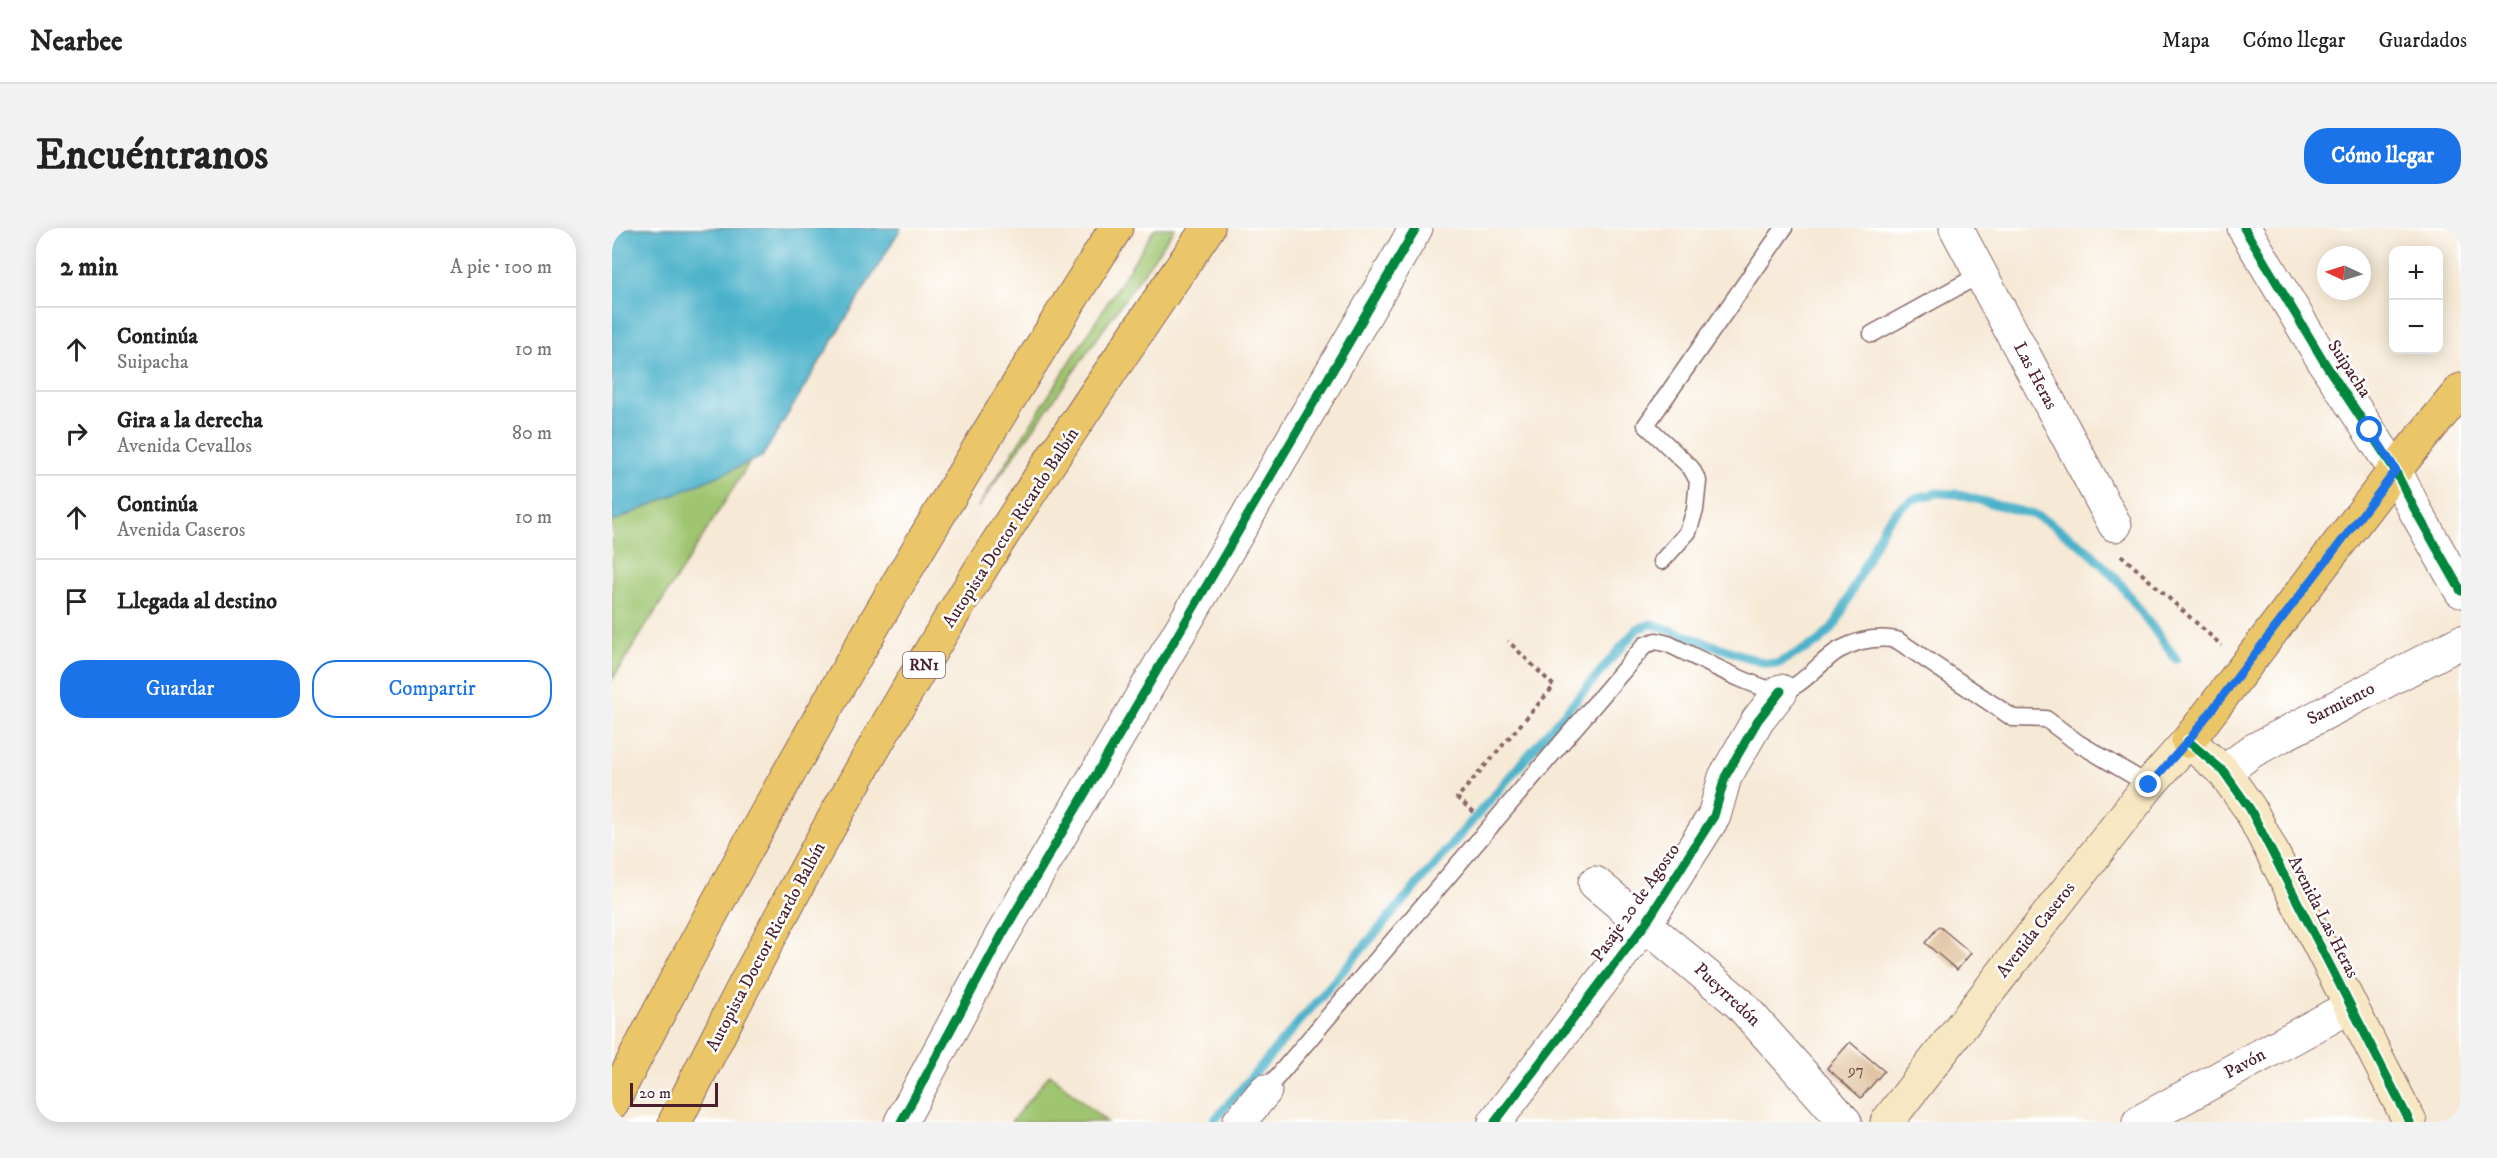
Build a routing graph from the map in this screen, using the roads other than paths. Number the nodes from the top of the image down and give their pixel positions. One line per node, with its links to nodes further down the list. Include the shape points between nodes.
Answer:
1 (1116, 228): 23 (main road, via 886,602 769,807)
2 (1208, 228): 24 (main road, Autopista Doctor Ricardo Balbín / RN1, via 987,560 909,690 736,997)
3 (1416, 228): 25 (street, via 1002,935)
4 (1784, 228): 12 (lane, via 1646,425 1691,468 1698,481 1689,531)
5 (1956, 228): 7 (street, Las Heras)
6 (2244, 228): 10 (street, Suipacha, via 2326,365)
7 (1981, 274): 8 (lane); 11 (street, Las Heras)
8 (1872, 334)
9 (2461, 390): 10 (main road)
10 (2396, 470): 13 (street, Suipacha); 16 (main road)
11 (2115, 525)
12 (1662, 561)
13 (2461, 591)
14 (2461, 642): 17 (street, Sarmiento, via 2252,751)
15 (1781, 691): 18 (lane, via 1798,683 1838,650 1879,637 1897,640 2013,718 2046,719); 20 (street, Pasaje 20 de Agosto, via 1758,720 1725,777 1714,816); 22 (lane, via 1764,688 1668,644 1656,641 1645,645)
16 (2188, 741): 17 (main road, Avenida Las Heras); 18 (main road, Avenida Caseros)
17 (2224, 772): 21 (main road, Avenida Las Heras, via 2250,809)
18 (2149, 785): 29 (main road, Avenida Caseros)
19 (1595, 883): 20 (street, Pueyrredón)
20 (1646, 923): 27 (street, Pasaje 20 de Agosto); 28 (street, Pueyrredón, via 1739,1003)
21 (2351, 1006): 30 (street, Pavón); 31 (main road, Avenida Las Heras)
22 (1265, 1092): 26 (street)
23 (612, 1103)
24 (675, 1122)
25 (901, 1122)
26 (1239, 1122)
27 (1495, 1122)
28 (1845, 1122)
29 (1887, 1122)
30 (2139, 1122)
31 (2410, 1122)

